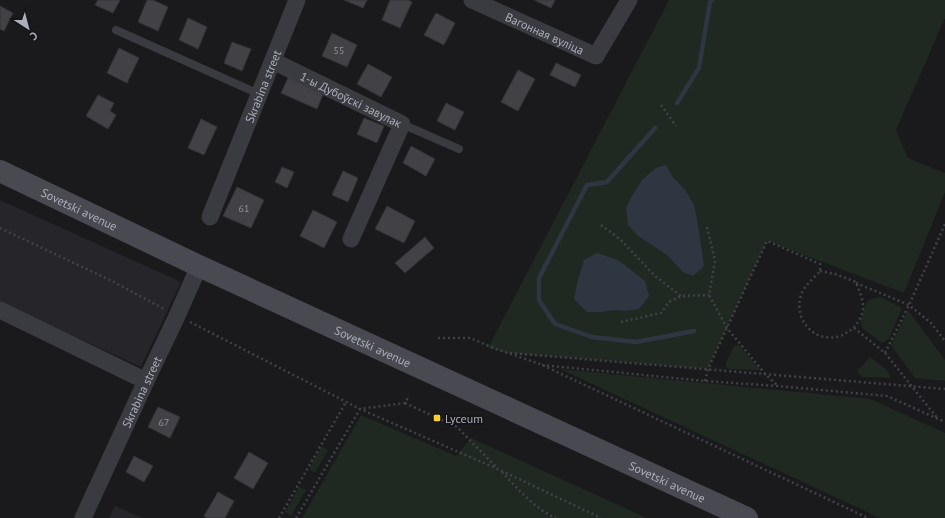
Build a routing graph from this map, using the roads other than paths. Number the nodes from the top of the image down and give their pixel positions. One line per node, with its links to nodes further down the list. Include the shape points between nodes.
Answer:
1 (297, 0): 5 (street, Skrabina street)
2 (472, 0): 3 (street, Вагонная вуліца, via 596,56)
3 (629, 0)
4 (116, 30): 6 (lane)
5 (273, 61): 6 (street, Skrabina street); 7 (street, 1-ы Дубоўскі завулак)
6 (258, 94): 10 (street, Skrabina street)
7 (402, 124): 8 (lane); 11 (street, 1-ы Дубоўскі завулак)
8 (459, 149)
9 (0, 172): 12 (main road, Sovetski avenue)
10 (210, 217)
11 (351, 239)
12 (199, 266): 14 (street, Skrabina street); 16 (main road, Sovetski avenue)
13 (0, 310): 14 (street)
14 (146, 381): 15 (street, Skrabina street)
15 (83, 518)
16 (747, 518)

